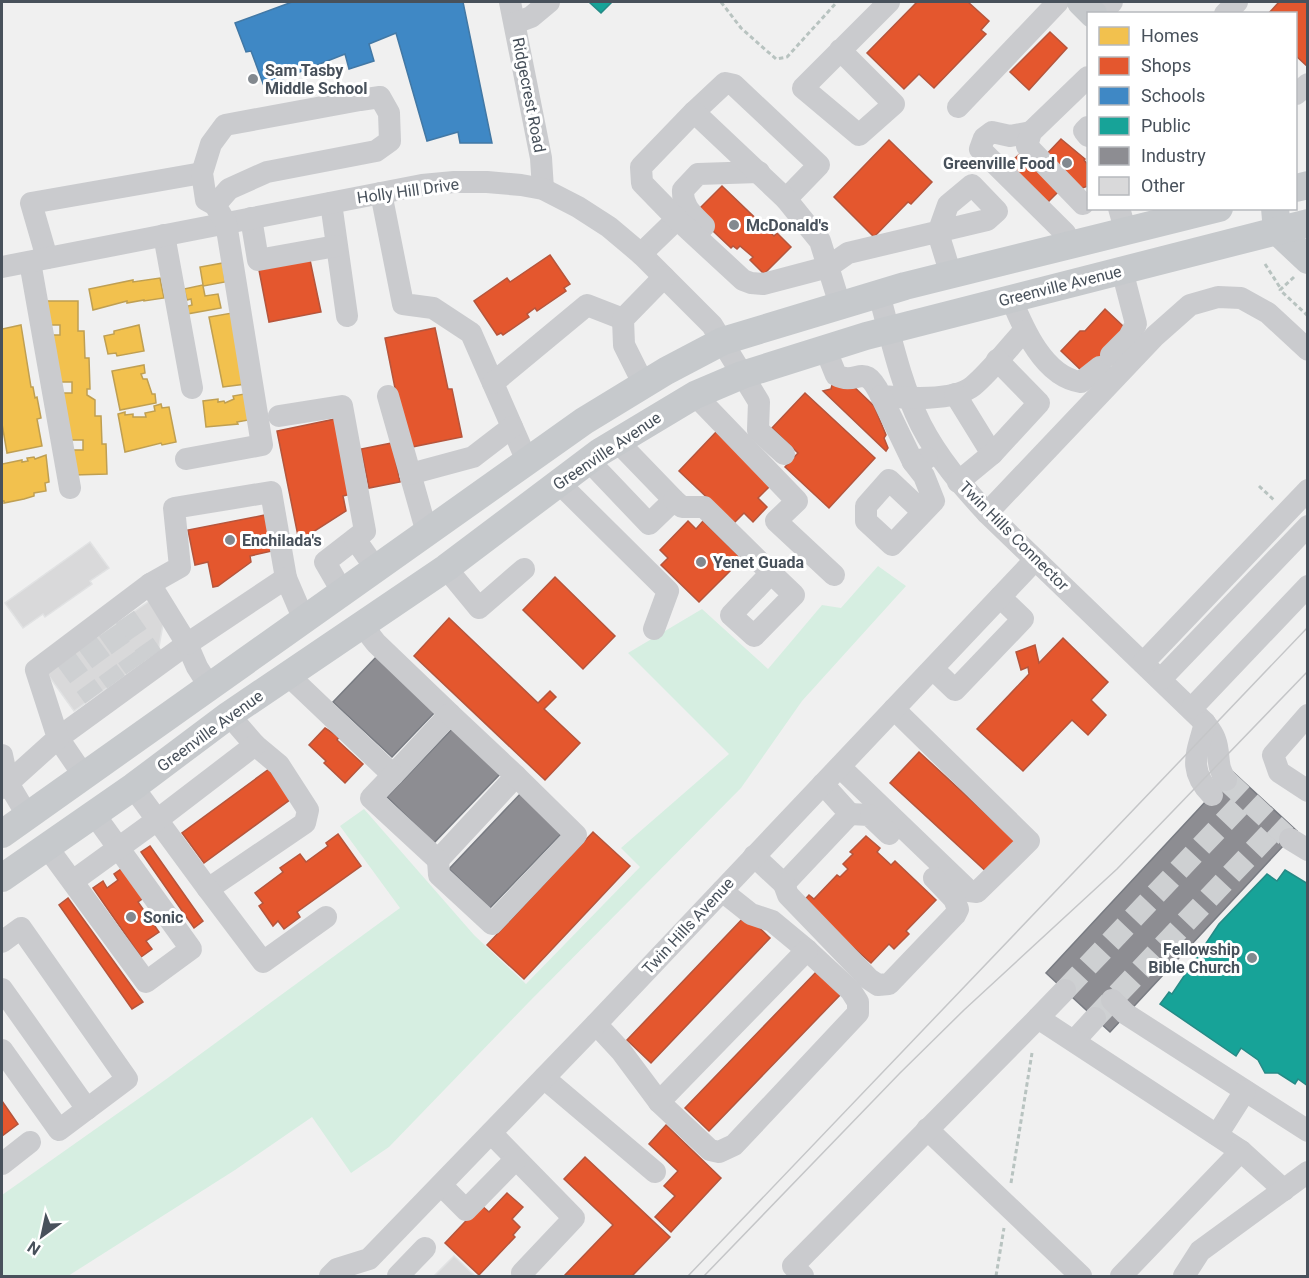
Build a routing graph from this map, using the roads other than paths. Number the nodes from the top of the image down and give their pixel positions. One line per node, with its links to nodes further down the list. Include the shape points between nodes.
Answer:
1 (549, 2): 4 (street, via 531,17)
2 (889, 2): 5 (street)
3 (1058, 2): 7 (street)
4 (512, 12): 12 (street, Ridgecrest Road, via 541,158)
5 (840, 50)
6 (1087, 79): 9 (street)
7 (958, 107)
8 (694, 112): 11 (street); 14 (street, via 725,83 734,85 819,165); 20 (street, via 641,167 642,183)
9 (1031, 132): 16 (street, via 1027,146); 23 (street, via 1010,136 992,132 984,138 980,149)
10 (202, 172): 18 (street, via 206,200); 18 (street, via 211,144 225,125 380,97 390,113 390,141 376,151 267,172 229,189); 29 (street, via 31,203)
11 (759, 172): 14 (street); 36 (street, via 699,174 682,190 682,199 686,209)
12 (543, 189): 13 (street, Holly Hill Drive, via 521,184 454,182); 28 (street, Holly Hill Drive, via 609,227)
13 (381, 193): 15 (street, Holly Hill Drive); 49 (street, via 403,304 433,308 471,333)
14 (786, 200): 31 (street, via 820,241)
15 (331, 203): 19 (street, Holly Hill Drive); 26 (street)
16 (1086, 204): 23 (street)
17 (1204, 210): 21 (main road)
18 (220, 214): 19 (street, Holly Hill Drive); 25 (street, Holly Hill Drive); 63 (street, via 262,445)
19 (251, 218): 26 (street, via 258,260)
20 (677, 219): 28 (street); 36 (street, via 743,280)
21 (1136, 219): 27 (main road)
22 (1276, 220): 24 (main road, Greenville Avenue); 32 (main road); 33 (main road, Greenville Avenue)
23 (1054, 222): 27 (street)
24 (1308, 223)
25 (164, 236): 29 (street, Holly Hill Drive); 51 (street)
26 (336, 246): 40 (street)
27 (1072, 246): 34 (main road)
28 (641, 254): 35 (street, Holly Hill Drive)
29 (38, 260): 30 (street, Holly Hill Drive); 70 (street)
30 (2, 267)
31 (828, 267): 34 (street, via 848,253 938,233); 36 (street); 39 (street)
32 (1303, 267)
33 (1122, 270): 38 (main road, Greenville Avenue); 43 (street, via 1136,324 1129,337 1080,382 1071,381 1044,360)
34 (951, 275): 37 (main road)
35 (664, 277): 41 (street); 44 (street, Holly Hill Drive)
36 (763, 284)
37 (879, 294): 39 (main road); 42 (street, Twin Hills Connector)
38 (1011, 298): 42 (main road, Greenville Avenue); 43 (street)
39 (840, 305): 44 (main road)
40 (347, 316)
41 (623, 319): 49 (street, via 587,305); 50 (street, via 624,345)
42 (889, 330): 45 (main road, Greenville Avenue); 56 (street, Twin Hills Connector)
43 (1024, 331): 47 (street)
44 (723, 341): 48 (street, Holly Hill Drive); 50 (main road)
45 (825, 348): 48 (main road, Greenville Avenue); 55 (street, via 836,375 864,375 873,379)
46 (1308, 350): 74 (street, via 1268,313 1241,298 1218,297 1190,305 1155,336)
47 (997, 360): 52 (street, via 972,387); 60 (street, via 1039,403)
48 (742, 375): 53 (main road, Greenville Avenue); 61 (street, Holly Hill Drive, via 759,402 758,430)
49 (493, 383): 58 (street)
50 (644, 385): 64 (main road)
51 (192, 388)
52 (955, 394): 56 (street); 60 (street)
53 (695, 395): 59 (main road, Greenville Avenue); 83 (street, via 797,501 776,521)
54 (388, 396): 67 (street)
55 (881, 396): 56 (street); 66 (street)
56 (910, 398): 62 (street, Twin Hills Connector)
57 (279, 416): 77 (street, via 342,406 364,531)
58 (512, 427): 64 (street); 67 (street, via 473,457)
59 (617, 441): 65 (main road, Greenville Avenue); 72 (street)
60 (992, 453): 68 (street)
61 (784, 454)
62 (939, 455): 66 (street); 68 (street, Twin Hills Connector)
63 (186, 459)
64 (527, 461): 76 (main road)
65 (589, 461): 69 (main road, Greenville Avenue); 72 (street, via 649,524)
66 (913, 462): 73 (street, via 924,476 934,501)
67 (410, 474): 76 (street)
68 (958, 482): 74 (street, Twin Hills Connector)
69 (559, 483): 79 (main road, Greenville Avenue); 91 (street, via 668,591)
70 (70, 488)
71 (1308, 490): 93 (street)
72 (674, 500): 82 (street, via 682,507 704,507)
73 (923, 512)
74 (987, 513): 78 (street, Twin Hills Connector)
75 (1308, 526): 96 (street)
76 (427, 533): 79 (main road); 80 (main road)
77 (355, 539): 80 (street); 87 (street, via 326,562)
78 (1035, 560): 88 (street, Twin Hills Avenue); 93 (street, Twin Hills Connector)
79 (446, 568): 81 (street, via 479,608); 90 (main road, Greenville Avenue)
80 (376, 569): 87 (main road)
81 (524, 569)
82 (771, 573)
83 (834, 575)
84 (286, 578): 85 (street, via 271,492 174,508 180,567); 89 (street); 92 (street)
85 (150, 584): 92 (street); 103 (street, via 113,619 36,669)
86 (1308, 586): 101 (street)
87 (343, 593): 89 (main road)
88 (1000, 597): 94 (street, Twin Hills Avenue); 94 (street, via 1023,619 955,690)
89 (304, 620): 97 (main road)
90 (362, 625): 95 (main road, Greenville Avenue); 99 (street)
91 (654, 629)
92 (187, 644): 97 (street); 103 (street, via 97,702)
93 (1143, 663): 96 (street, Twin Hills Connector)
94 (933, 669): 98 (street, Twin Hills Avenue)
95 (289, 675): 100 (main road, Greenville Avenue); 107 (street)
96 (1161, 679): 101 (street, Twin Hills Connector)
97 (209, 686): 100 (main road); 108 (main road)
98 (894, 709): 106 (street, Twin Hills Avenue); 106 (street, via 1029,841 977,892 969,891)
99 (450, 714): 107 (street); 109 (street)
100 (229, 715): 104 (street); 112 (main road, Greenville Avenue)
101 (1198, 715): 113 (street, via 1197,775)
102 (1308, 716): 114 (street, via 1273,755 1279,772)
103 (58, 738): 108 (street); 111 (street)
104 (255, 745): 118 (street); 127 (street, via 279,765 308,810 304,823)
105 (2, 754): 111 (street)
106 (840, 767): 110 (street, Twin Hills Avenue)
107 (393, 775): 123 (street, via 371,798)
108 (84, 776): 117 (main road)
109 (516, 776): 123 (street); 123 (street, via 576,834 492,924 439,874)
110 (823, 784): 116 (street); 122 (street, Twin Hills Avenue)
111 (5, 785): 117 (street)
112 (133, 787): 115 (main road, Greenville Avenue); 118 (street)
113 (1219, 787)
114 (1308, 791)
115 (94, 814): 120 (main road, Greenville Avenue); 121 (street)
116 (850, 814): 126 (street); 126 (street, via 869,815 954,899 958,909 955,915 889,984 878,985 788,895)
117 (27, 815): 119 (main road)
118 (157, 820): 121 (street); 127 (street)
119 (2, 834)
120 (47, 847): 124 (main road, Greenville Avenue); 125 (street)
121 (118, 848): 125 (street); 125 (street, via 191,950 146,982)
122 (754, 856): 126 (street); 128 (street, Twin Hills Avenue)
123 (438, 860)
124 (2, 878)
125 (73, 880)
126 (784, 884)
127 (208, 889): 129 (street, via 262,962)
128 (722, 891): 131 (street, via 750,914 772,921); 137 (street, Twin Hills Avenue)
129 (326, 917)
130 (2, 942): 143 (street, via 21,928 127,1079)
131 (807, 950): 142 (street); 142 (street, via 851,991 858,1002 858,1013 734,1145 718,1152 710,1150)
132 (2, 989): 143 (street)
133 (1065, 990): 135 (street)
134 (1112, 1000): 141 (street, via 1126,1014)
135 (1038, 1018): 138 (street); 144 (street)
136 (1095, 1018): 138 (street)
137 (597, 1024): 140 (street, Twin Hills Avenue); 142 (street)
138 (1074, 1041): 147 (street)
139 (2, 1050): 143 (street, via 58,1130)
140 (544, 1078): 146 (street, Twin Hills Avenue); 152 (street)
141 (1245, 1091): 145 (street); 147 (street)
142 (659, 1102)
143 (87, 1109)
144 (927, 1129): 161 (street, via 793,1266); 162 (street)
145 (1308, 1131)
146 (491, 1133): 150 (street); 154 (street, Twin Hills Avenue)
147 (1217, 1135): 149 (street)
148 (30, 1142): 151 (street)
149 (1241, 1151): 155 (street); 163 (street)
150 (516, 1159): 154 (street, via 466,1210); 158 (street, via 574,1218)
151 (2, 1164)
152 (655, 1172)
153 (1308, 1172): 155 (street)
154 (441, 1185): 157 (street, Twin Hills Avenue)
155 (1284, 1190): 164 (street, via 1200,1251)
156 (425, 1248): 160 (street)
157 (371, 1268): 159 (street, Twin Hills Avenue, via 337,1269)
158 (522, 1273)
159 (330, 1276)
160 (398, 1276)
161 (803, 1276)
162 (1081, 1276)
163 (1121, 1276)
164 (1184, 1276)

